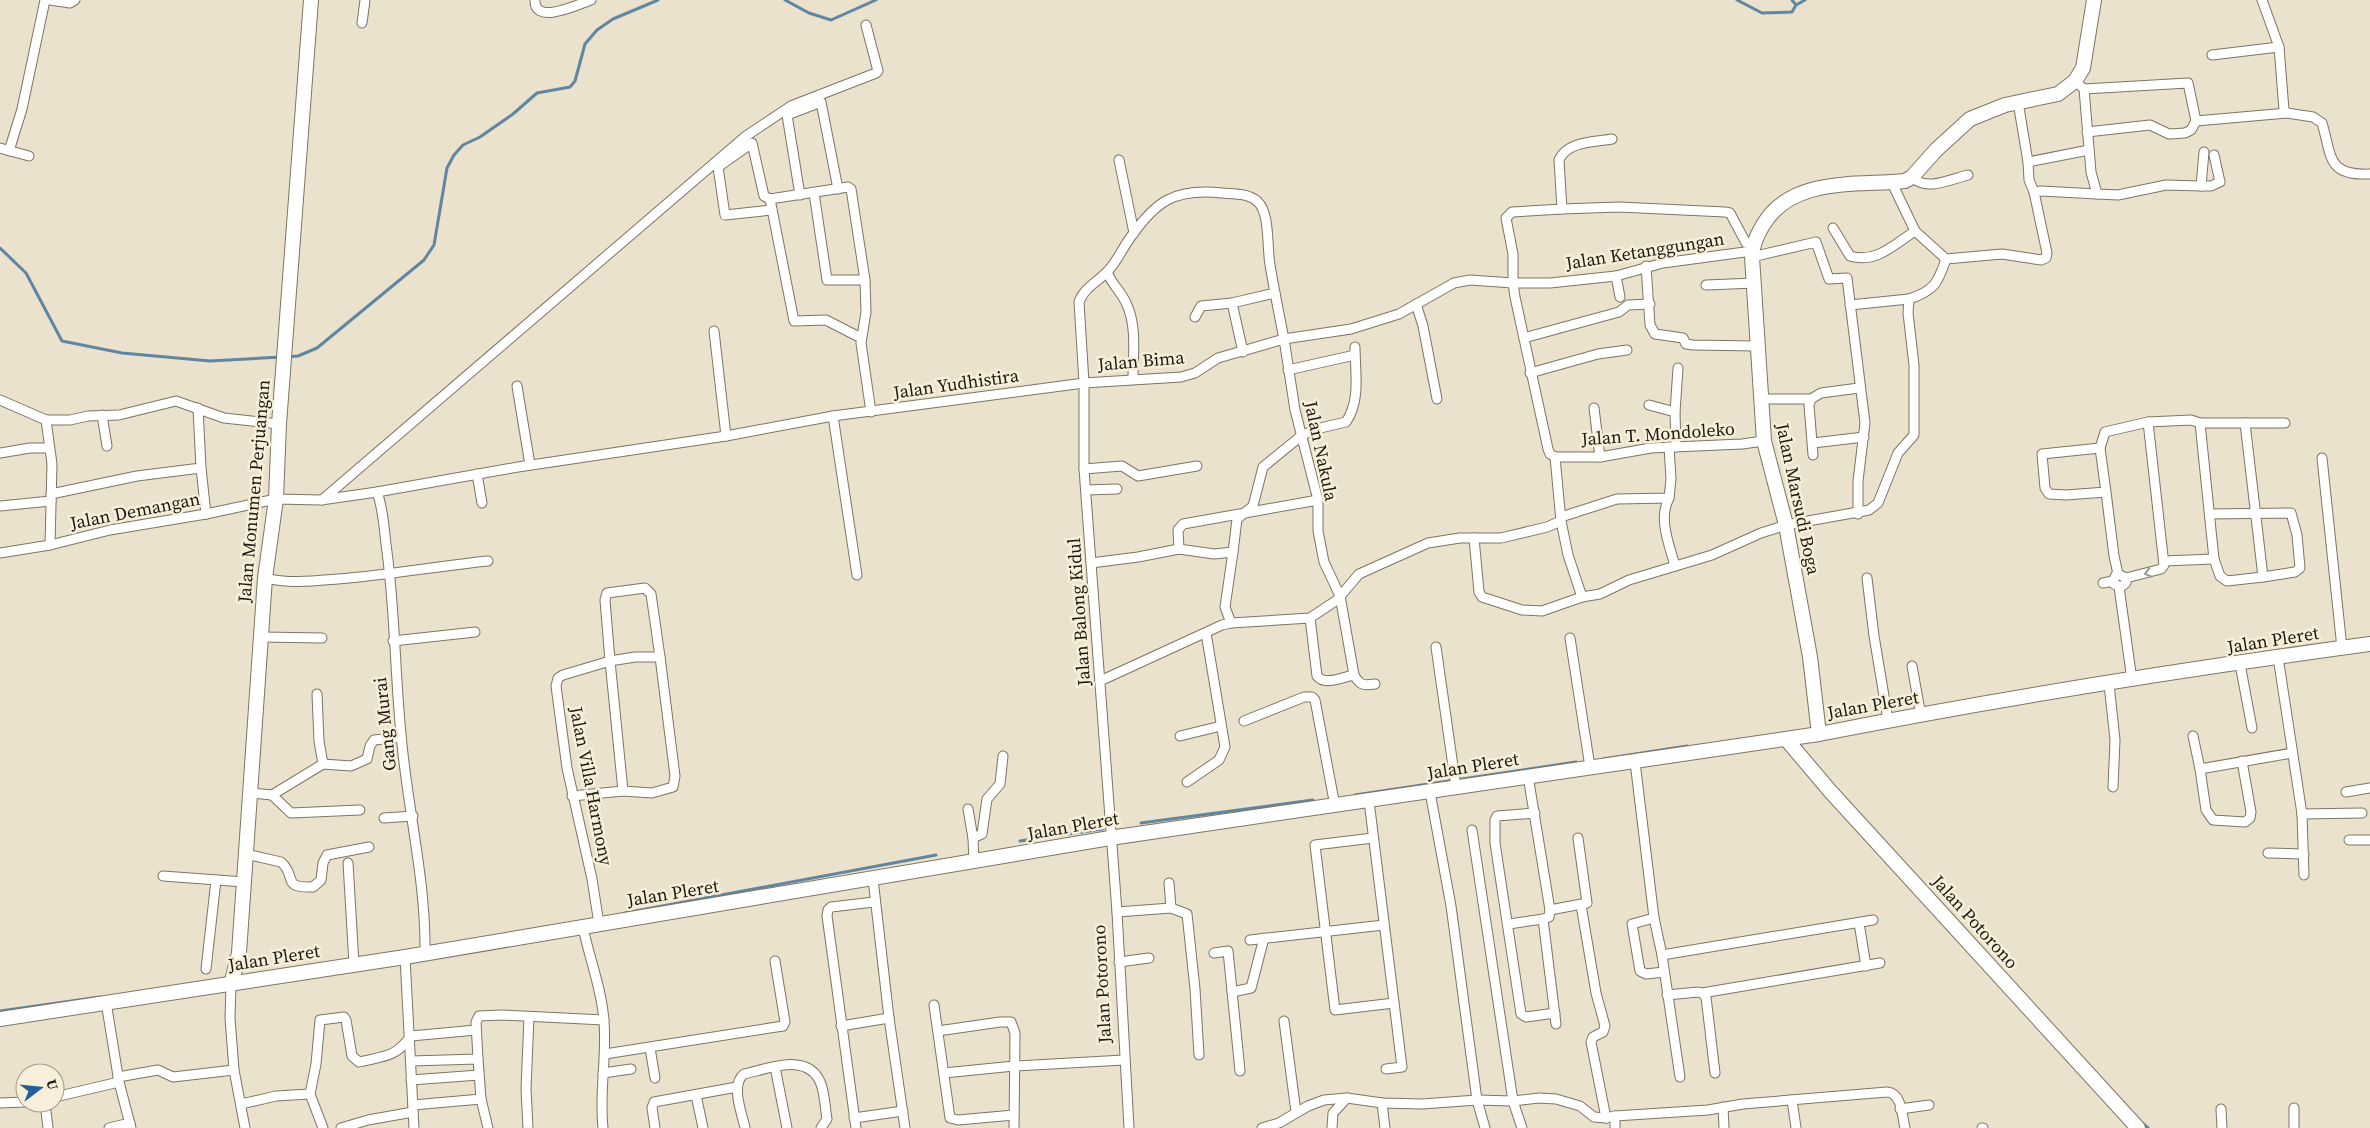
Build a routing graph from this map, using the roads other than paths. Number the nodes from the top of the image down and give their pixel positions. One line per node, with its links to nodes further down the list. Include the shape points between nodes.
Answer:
1 (45, 0): 21 (street, via 22,109)
2 (50, 0): 3 (street, via 70,3)
3 (75, 0)
4 (312, 0): 91 (street, Jalan Monumen Perjuangan)
5 (365, 0): 11 (street)
6 (535, 0): 10 (street, via 539,10 547,13)
7 (591, 0): 10 (street)
8 (2096, 0): 15 (street)
9 (2262, 0): 13 (street)
10 (576, 3)
11 (362, 23)
12 (866, 25): 119 (street, via 876,73 791,106 746,136)
13 (2279, 47): 14 (street); 17 (street, via 2283,102)
14 (2212, 55)
15 (2079, 85): 16 (street, via 2058,94); 18 (street, via 2188,83); 19 (street)
16 (2018, 102): 27 (street); 30 (street, via 1970,120)
17 (2287, 113): 18 (street); 28 (street, via 2313,117 2322,123 2328,148 2341,171)
18 (2196, 121): 19 (street, via 2191,130 2174,135 2150,124)
19 (2088, 132): 22 (street)
20 (1612, 139): 39 (street, via 1577,145 1561,154)
21 (4, 150): 25 (street)
22 (2089, 150): 27 (street); 36 (street)
23 (2204, 152): 32 (street)
24 (2214, 155): 32 (street, via 2220,182)
25 (29, 156)
26 (1119, 160): 43 (street)
27 (2028, 162): 34 (street, via 2029,180)
28 (2370, 174)
29 (1968, 175): 30 (street, via 1925,184)
30 (1912, 177): 31 (street)
31 (1892, 182): 42 (street); 44 (street, via 1852,182 1814,189 1769,215)
32 (2201, 186): 36 (street, via 2166,185 2118,195)
33 (838, 189): 35 (street); 37 (street, via 821,102 787,115); 49 (street, via 850,189)
34 (2034, 192): 36 (street); 45 (street, via 2046,258 2002,254)
35 (814, 193): 37 (street); 49 (street, via 827,280)
36 (2097, 194)
37 (800, 195): 38 (street)
38 (770, 199): 40 (street); 40 (street, via 764,196 751,142 718,167 725,215)
39 (1562, 209): 44 (street, via 1619,207 1730,213 1746,243); 50 (street, via 1512,212 1507,216 1513,254)
40 (772, 210): 62 (street, via 794,321 826,320)
41 (1832, 228): 42 (street, via 1850,256 1859,259 1884,253)
42 (1915, 231): 45 (street)
43 (1134, 233): 47 (street, Jalan Balong Kidul); 53 (street, Jalan Nakula, via 1162,202 1178,195 1204,191 1251,197 1263,211)
44 (1753, 249): 46 (street, Jalan Ketanggungan); 51 (street, Jalan Marsudi Boga); 59 (street, Jalan Ketanggungan, via 1816,242 1829,279 1847,277)
45 (1946, 259): 55 (street, via 1933,287)
46 (1646, 266): 48 (street, Jalan Ketanggungan); 58 (street)
47 (1107, 272): 71 (street, via 1112,284 1121,292 1132,318); 72 (street, Jalan Balong Kidul, via 1089,287 1079,302)
48 (1616, 276): 50 (street, Jalan Ketanggungan); 54 (street)
49 (865, 280): 62 (street, via 866,312)
50 (1513, 283): 57 (street, Jalan Ketanggungan, via 1470,280 1454,283); 63 (street)
51 (1754, 283): 52 (street); 65 (street, Jalan Marsudi Boga)
52 (1706, 285)
53 (1275, 293): 56 (street); 64 (street, Jalan Nakula)
54 (1620, 297)
55 (1909, 299): 59 (street); 124 (street, via 1914,435 1895,458 1878,503)
56 (1232, 303): 60 (street, via 1201,306); 67 (street)
57 (1416, 304): 64 (street, Jalan Bima, via 1399,314 1351,329); 75 (street)
58 (1650, 304): 63 (street, via 1628,305 1620,312); 65 (street, via 1650,325 1657,336 1678,336 1686,344 1693,345)
59 (1850, 305): 74 (street)
60 (1195, 317)
61 (714, 331): 92 (street)
62 (861, 338): 82 (street)
63 (1524, 338): 70 (street)
64 (1284, 339): 67 (street, Jalan Bima); 69 (street, Jalan Nakula)
65 (1756, 346): 76 (street, Jalan Marsudi Boga)
66 (1627, 350): 70 (street, via 1598,354)
67 (1243, 352): 71 (street, Jalan Bima, via 1218,358 1195,373 1182,377)
68 (1678, 368): 83 (street)
69 (1288, 370): 93 (street, Jalan Nakula); 93 (street, via 1355,351 1357,386 1350,416 1346,422)
70 (1530, 373): 103 (street, via 1548,449)
71 (1132, 379): 72 (street, Jalan Bima)
72 (1084, 383): 82 (street, Jalan Yudhistira); 109 (street, Jalan Balong Kidul)
73 (517, 386): 106 (street)
74 (1859, 388): 77 (street, via 1820,393); 94 (street)
75 (1437, 399)
76 (1760, 399): 77 (street); 95 (street, Jalan Marsudi Boga)
77 (1810, 399): 96 (street)
78 (0, 400): 86 (street)
79 (1649, 405): 83 (street)
80 (198, 408): 84 (street, via 176,401 119,415); 91 (street, via 224,418); 108 (street)
81 (1594, 408): 104 (street)
82 (871, 412): 85 (street, Jalan Yudhistira)
83 (1675, 412): 98 (street)
84 (102, 415): 86 (street); 97 (street)
85 (833, 416): 92 (street, Jalan Yudhistira); 139 (street)
86 (46, 420): 99 (street)
87 (2148, 422): 88 (street, via 2191,420); 100 (street, via 2105,432); 136 (street)
88 (2200, 423): 89 (street); 125 (street)
89 (2245, 423): 90 (street); 126 (street)
90 (2285, 423)
91 (279, 424): 117 (street, Jalan Monumen Perjuangan)
92 (726, 436): 106 (street, Jalan Yudhistira)
93 (1301, 436): 118 (street, Jalan Nakula); 122 (street, via 1263,467 1253,506)
94 (1864, 437): 96 (street); 124 (street, via 1859,462)
95 (1764, 441): 98 (street, Jalan T. Mondoleko); 128 (street, Jalan Marsudi Boga)
96 (1813, 443): 102 (street)
97 (107, 446)
98 (1672, 447): 104 (street, Jalan T. Mondoleko); 116 (street)
99 (50, 448): 101 (street); 115 (street)
100 (2100, 448): 114 (street); 114 (street, via 2042,454 2045,488 2052,495)
101 (0, 453)
102 (1813, 454)
103 (1555, 457): 104 (street, Jalan T. Mondoleko); 127 (street)
104 (1600, 457)
105 (2322, 458): 158 (street)
106 (530, 465): 110 (street, Jalan Demangan)
107 (1197, 466): 109 (street, via 1138,476 1122,466)
108 (201, 468): 115 (street, via 136,476); 123 (street)
109 (1084, 469): 112 (street, Jalan Balong Kidul)
110 (477, 474): 113 (street, Jalan Demangan); 120 (street)
111 (1118, 489): 112 (street)
112 (1086, 490): 137 (street, Jalan Balong Kidul)
113 (377, 492): 119 (street, Jalan Demangan); 140 (street, Gang Murai)
114 (2106, 492): 144 (street)
115 (51, 498): 121 (street); 130 (street)
116 (1669, 498): 127 (street, via 1617,499); 138 (street, via 1664,509 1664,522)
117 (276, 499): 119 (street, Jalan Demangan); 123 (street, Jalan Demangan); 142 (street, Jalan Monumen Perjuangan)
118 (1318, 500): 122 (street); 146 (street, Jalan Nakula, via 1318,532 1324,562)
119 (317, 503)
120 (482, 504)
121 (0, 506)
122 (1242, 513): 131 (street, via 1183,524 1178,530); 132 (street, via 1235,525)
123 (206, 514): 130 (street, Jalan Demangan, via 110,530)
124 (1858, 514): 128 (street)
125 (2210, 514): 126 (street); 134 (street)
126 (2256, 515): 141 (street); 141 (street, via 2291,513 2297,535 2300,568 2295,572)
127 (1561, 519): 129 (street, via 1547,527 1501,538); 147 (street, via 1568,555)
128 (1786, 525): 138 (street); 175 (street, Jalan Marsudi Boga, via 1810,657)
129 (1474, 538): 146 (street, via 1428,543 1402,554 1359,574); 147 (street, via 1482,597 1522,610 1542,612)
130 (50, 545): 133 (street, Jalan Demangan)
131 (1179, 549): 132 (street, via 1214,554); 137 (street)
132 (1233, 552): 149 (street, via 1225,607)
133 (0, 553)
134 (2214, 558): 136 (street); 141 (street, via 2220,576 2227,581)
135 (488, 561): 140 (street)
136 (2164, 561): 144 (street, one-way to 144, via 2161,569)
137 (1091, 563): 166 (street, Jalan Balong Kidul)
138 (1675, 566): 147 (street, via 1629,580 1600,594)
139 (858, 574)
140 (390, 575): 142 (street, via 301,582); 155 (street, Gang Murai)
141 (2263, 577)
142 (265, 578): 152 (street, Jalan Monumen Perjuangan)
143 (1867, 578): 171 (street)
144 (2119, 580): 145 (street); 165 (street)
145 (2104, 582)
146 (1340, 596): 148 (street); 164 (street, Jalan Nakula)
147 (1582, 597)
148 (1310, 618): 149 (street); 164 (street, via 1320,679 1327,681)
149 (1231, 623): 151 (street)
150 (475, 632): 155 (street)
151 (1206, 633): 166 (street); 173 (street)
152 (260, 638): 153 (street); 195 (street, Jalan Monumen Perjuangan)
153 (322, 638)
154 (1570, 638): 185 (street)
155 (393, 641): 178 (street, Gang Murai)
156 (2370, 644): 158 (street, Jalan Pleret)
157 (1436, 647): 190 (street)
158 (2342, 648): 160 (street, Jalan Pleret)
159 (660, 656): 161 (street, Jalan Villa Harmony); 161 (street, via 649,590 611,591 606,597); 192 (street, via 675,782 666,790 652,793)
160 (2278, 657): 162 (street, Jalan Pleret); 180 (street)
161 (610, 661): 192 (street); 197 (street, Jalan Villa Harmony, via 558,678 561,732)
162 (2240, 664): 165 (street, Jalan Pleret); 174 (street)
163 (1912, 666): 170 (street)
164 (1354, 674): 167 (street, via 1359,684)
165 (2132, 680): 168 (street, Jalan Pleret)
166 (1100, 681): 209 (street, Jalan Balong Kidul)
167 (1375, 684)
168 (2109, 684): 170 (street, Jalan Pleret); 189 (street, via 2115,740)
169 (317, 694): 184 (street)
170 (1921, 716): 171 (street, Jalan Pleret)
171 (1888, 720): 175 (street, Jalan Pleret)
172 (1244, 721): 199 (street, via 1304,697 1316,700)
173 (1221, 726): 176 (street); 188 (street, via 1224,752 1219,760)
174 (2252, 728)
175 (1819, 734): 179 (street, Jalan Pleret)
176 (1180, 736)
177 (2192, 736): 186 (street)
178 (401, 737): 184 (street, via 374,740 367,759 351,766); 205 (street, Gang Murai)
179 (1786, 739): 183 (street, Jalan Pleret); 346 (street, Jalan Potorono)
180 (2292, 753): 182 (street); 204 (street)
181 (1003, 756): 208 (street, via 1000,784 986,799 982,834)
182 (2242, 761): 186 (street); 186 (street, via 2251,812 2245,822 2213,820 2209,816)
183 (1635, 762): 185 (street, Jalan Pleret); 231 (street)
184 (323, 764): 196 (street)
185 (1590, 767): 187 (street, Jalan Pleret)
186 (2200, 769)
187 (1528, 776): 190 (street, Jalan Pleret); 202 (street)
188 (1187, 782)
189 (2113, 787)
190 (1456, 788): 193 (street, Jalan Pleret)
191 (2370, 788): 194 (street)
192 (623, 791): 197 (street)
193 (1430, 792): 198 (street, Jalan Pleret); 298 (street, via 1451,906)
194 (2346, 792)
195 (251, 793): 196 (street); 216 (street, Jalan Monumen Perjuangan)
196 (272, 795): 200 (street, via 291,813)
197 (572, 796): 235 (street, Jalan Villa Harmony)
198 (1369, 801): 199 (street, Jalan Pleret); 210 (street)
199 (1335, 806): 209 (street, Jalan Pleret)
200 (360, 810)
201 (968, 810): 208 (street)
202 (1535, 813): 229 (street); 236 (street, via 1497,816 1495,820 1495,843)
203 (2362, 813): 204 (street)
204 (2302, 814): 217 (street)
205 (413, 816): 206 (street); 243 (street, Gang Murai)
206 (384, 818)
207 (1472, 830): 300 (street)
208 (973, 838): 219 (street)
209 (1110, 838): 219 (street, Jalan Pleret); 230 (street, Jalan Potorono)
210 (1373, 838): 237 (street); 239 (street, via 1316,845)
211 (1578, 838): 227 (street, via 1587,902)
212 (2349, 840): 213 (street)
213 (2370, 840)
214 (370, 847): 216 (street, via 328,855 323,863 321,880 313,887 292,883 281,862)
215 (2268, 853): 217 (street)
216 (246, 854): 224 (street, Jalan Monumen Perjuangan)
217 (2304, 854): 220 (street)
218 (348, 863): 250 (street)
219 (974, 863): 222 (street, Jalan Pleret)
220 (2304, 875)
221 (163, 876): 223 (street)
222 (873, 879): 226 (street); 235 (street, Jalan Pleret)
223 (216, 880): 224 (street); 252 (street)
224 (244, 882): 254 (street, Jalan Monumen Perjuangan, via 239,953)
225 (1169, 883): 228 (street)
226 (874, 902): 263 (street); 268 (street, via 828,910 827,924)
227 (1581, 905): 229 (street); 315 (street, via 1605,1026 1591,1042)
228 (1171, 908): 230 (street); 274 (street, via 1187,914)
229 (1550, 910): 232 (street, via 1549,917)
230 (1117, 912): 248 (street, Jalan Potorono)
231 (1654, 918): 244 (street); 253 (street, via 1632,924 1640,971 1646,974)
232 (1543, 919): 236 (street); 261 (street)
233 (1872, 920): 234 (street)
234 (1859, 923): 244 (street); 251 (street)
235 (599, 924): 238 (street, Jalan Pleret)
236 (1508, 924): 261 (street, via 1521,1014 1526,1017)
237 (1384, 925): 239 (street); 259 (street)
238 (583, 927): 243 (street, Jalan Pleret); 265 (street)
239 (1326, 932): 240 (street); 259 (street, via 1335,1010)
240 (1264, 938): 241 (street); 255 (street, via 1251,988)
241 (1250, 940)
242 (1214, 952): 255 (street, via 1228,951)
243 (426, 953): 245 (street, Jalan Pleret)
244 (1662, 955): 253 (street)
245 (405, 956): 250 (street, Jalan Pleret); 271 (street)
246 (1149, 958): 248 (street)
247 (776, 961): 272 (street, via 783,1026)
248 (1120, 962): 276 (street, Jalan Potorono)
249 (1880, 963): 251 (street)
250 (354, 964): 254 (street, Jalan Pleret)
251 (1866, 966): 256 (street)
252 (206, 969)
253 (1664, 972): 257 (street)
254 (231, 985): 258 (street, Jalan Pleret); 281 (street)
255 (1232, 992): 283 (street)
256 (1702, 993): 257 (street); 286 (street, via 1706,997)
257 (1667, 995): 288 (street)
258 (106, 1002): 264 (street, Jalan Pleret); 290 (street)
259 (1394, 1003): 280 (street, via 1402,1067)
260 (934, 1005): 270 (street)
261 (1555, 1013): 267 (street)
262 (529, 1017): 265 (street); 269 (street, via 483,1015 476,1019); 326 (street)
263 (889, 1018): 268 (street); 311 (street)
264 (0, 1019)
265 (604, 1020): 273 (street)
266 (1284, 1021): 312 (street)
267 (1556, 1024)
268 (841, 1026): 316 (street)
269 (476, 1030): 271 (street); 275 (street)
270 (938, 1031): 278 (street, via 1011,1022 1015,1033); 285 (street)
271 (410, 1036): 277 (street); 294 (street, via 401,1050 394,1054 360,1062 352,1056 346,1020 320,1020)
272 (650, 1048): 273 (street); 289 (street)
273 (605, 1054): 284 (street)
274 (1199, 1055)
275 (478, 1059): 277 (street); 287 (street)
276 (1124, 1060): 278 (street); 336 (street, Jalan Potorono)
277 (411, 1061): 291 (street)
278 (1014, 1066): 285 (street); 314 (street)
279 (775, 1068): 292 (street, via 744,1074); 331 (street); 332 (street, via 791,1064 804,1066 818,1079 827,1120)
280 (1386, 1069)
281 (234, 1070): 290 (street, via 172,1078 158,1070); 304 (street)
282 (631, 1070): 284 (street)
283 (1240, 1071)
284 (603, 1073): 327 (street, via 600,1105)
285 (944, 1073): 317 (street, via 950,1118)
286 (1715, 1073)
287 (479, 1076): 291 (street); 297 (street)
288 (1680, 1077)
289 (655, 1078)
290 (118, 1080): 293 (street); 318 (street)
291 (411, 1080): 308 (street)
292 (737, 1087): 295 (street); 330 (street)
293 (65, 1094)
294 (310, 1094): 304 (street, via 276,1096); 322 (street)
295 (696, 1095): 328 (street, via 654,1102); 329 (street)
296 (1347, 1098): 303 (street); 312 (street, via 1324,1100); 338 (street, via 1334,1113)
297 (481, 1099): 308 (street); 325 (street)
298 (1477, 1100): 300 (street); 303 (street); 340 (street)
299 (1792, 1100): 306 (street); 309 (street, via 1892,1093 1899,1100); 344 (street)
300 (1513, 1101): 315 (street, via 1556,1099 1580,1106 1594,1117); 341 (street)
301 (15, 1102): 302 (street)
302 (0, 1103)
303 (1382, 1103): 339 (street)
304 (241, 1104): 321 (street)
305 (1929, 1105): 309 (street)
306 (1723, 1107): 315 (street); 343 (street)
307 (2294, 1108): 348 (street)
308 (413, 1109): 323 (street); 324 (street)
309 (1900, 1109): 345 (street)
310 (2222, 1109): 347 (street)
311 (903, 1111): 316 (street); 334 (street)
312 (1296, 1112): 337 (street, via 1279,1123)
313 (46, 1113): 319 (street)
314 (1014, 1114): 317 (street); 335 (street)
315 (1611, 1117): 342 (street)
316 (854, 1118): 333 (street)
317 (959, 1124)
318 (130, 1126): 320 (street)
319 (48, 1128)
320 (109, 1128)
321 (245, 1128)
322 (323, 1128)
323 (341, 1128)
324 (414, 1128)
325 (488, 1128)
326 (528, 1128)
327 (603, 1128)
328 (655, 1128)
329 (703, 1128)
330 (744, 1128)
331 (787, 1128)
332 (821, 1128)
333 (856, 1128)
334 (905, 1128)
335 (1014, 1128)
336 (1128, 1128)
337 (1262, 1128)
338 (1332, 1128)
339 (1385, 1128)
340 (1485, 1128)
341 (1522, 1128)
342 (1614, 1128)
343 (1724, 1128)
344 (1796, 1128)
345 (1905, 1128)
346 (2138, 1128)
347 (2222, 1128)
348 (2294, 1128)

